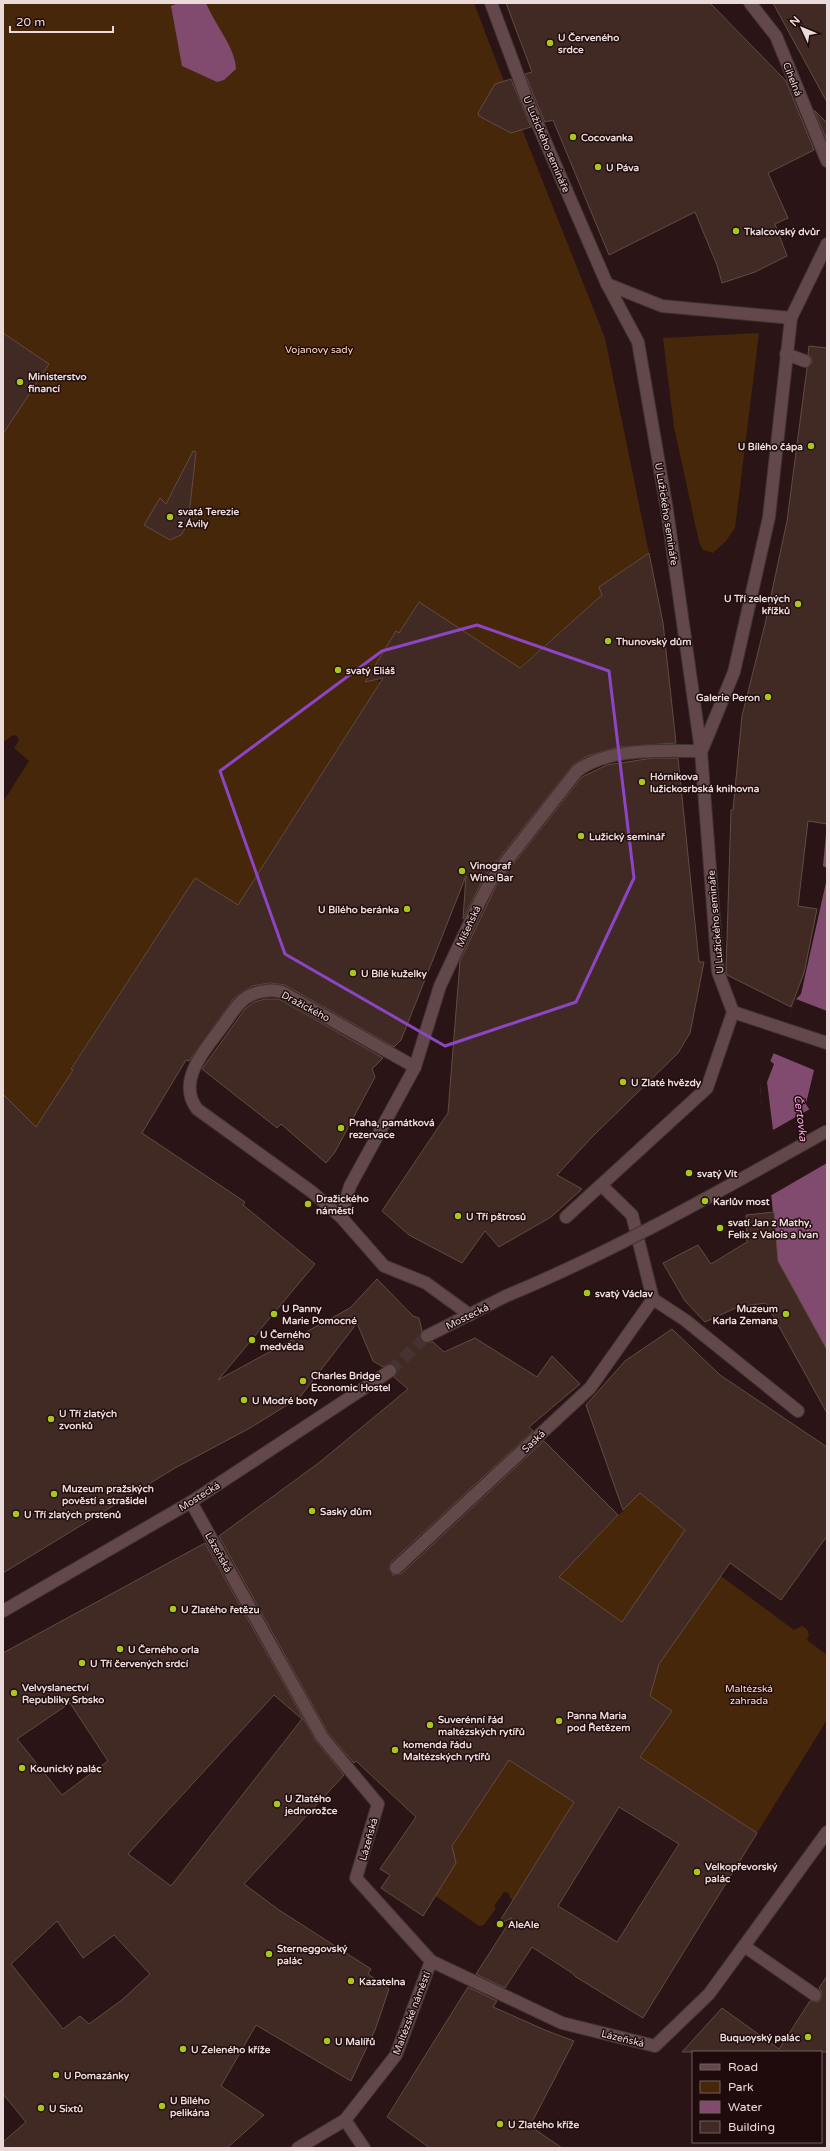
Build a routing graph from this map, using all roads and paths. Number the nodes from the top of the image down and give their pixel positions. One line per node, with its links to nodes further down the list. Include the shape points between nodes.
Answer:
1 (491, 3): 5 (street, U Lužického semináře, via 526,97)
2 (750, 3): 3 (street, Cihelná, via 776,36)
3 (827, 161)
4 (827, 244): 6 (street, U Lužického semináře)
5 (607, 284): 6 (street, via 662,306); 9 (street, U Lužického semináře, via 638,342 667,510)
6 (791, 318): 7 (street, U Lužického semináře)
7 (786, 354): 8 (street); 9 (street, U Lužického semináře, via 768,517 734,672)
8 (805, 361)
9 (701, 751): 10 (street, U Lužického semináře, via 718,972); 12 (street, Míšeňská, via 615,754 596,759 577,771 490,882 440,986)
10 (733, 1012): 11 (street); 14 (street, via 707,1088)
11 (827, 1043)
12 (415, 1067): 15 (street, Míšeňská, via 350,1186); 15 (street, Dražického, via 282,992 261,992 248,996 239,1004 198,1061 190,1080 189,1092 196,1109 312,1192)
13 (827, 1131): 18 (street, Mostecká, bridge, via 715,1194)
14 (601, 1185): 16 (street); 17 (street, via 632,1216)
15 (341, 1217): 18 (street, via 384,1266 426,1283)
16 (566, 1217)
17 (653, 1299): 21 (street, via 685,1320); 23 (street, Saská, via 590,1388)
18 (470, 1315): 19 (street, Mostecká)
19 (427, 1336)
20 (390, 1371): 22 (street, Mostecká)
21 (798, 1411)
22 (191, 1502): 24 (street, Mostecká); 27 (street, Lázeňská, via 322,1737 378,1804 356,1878)
23 (396, 1568)
24 (3, 1611)
25 (827, 1832): 26 (street)
26 (744, 1946): 27 (street, Lázeňská, via 709,1994 655,2046 562,2023); 28 (street)
27 (431, 1961): 29 (street, Maltézské náměstí, via 396,2056)
28 (815, 1995)
29 (345, 2120): 30 (street, Maltézské náměstí); 31 (street)
30 (298, 2148)
31 (364, 2148)

